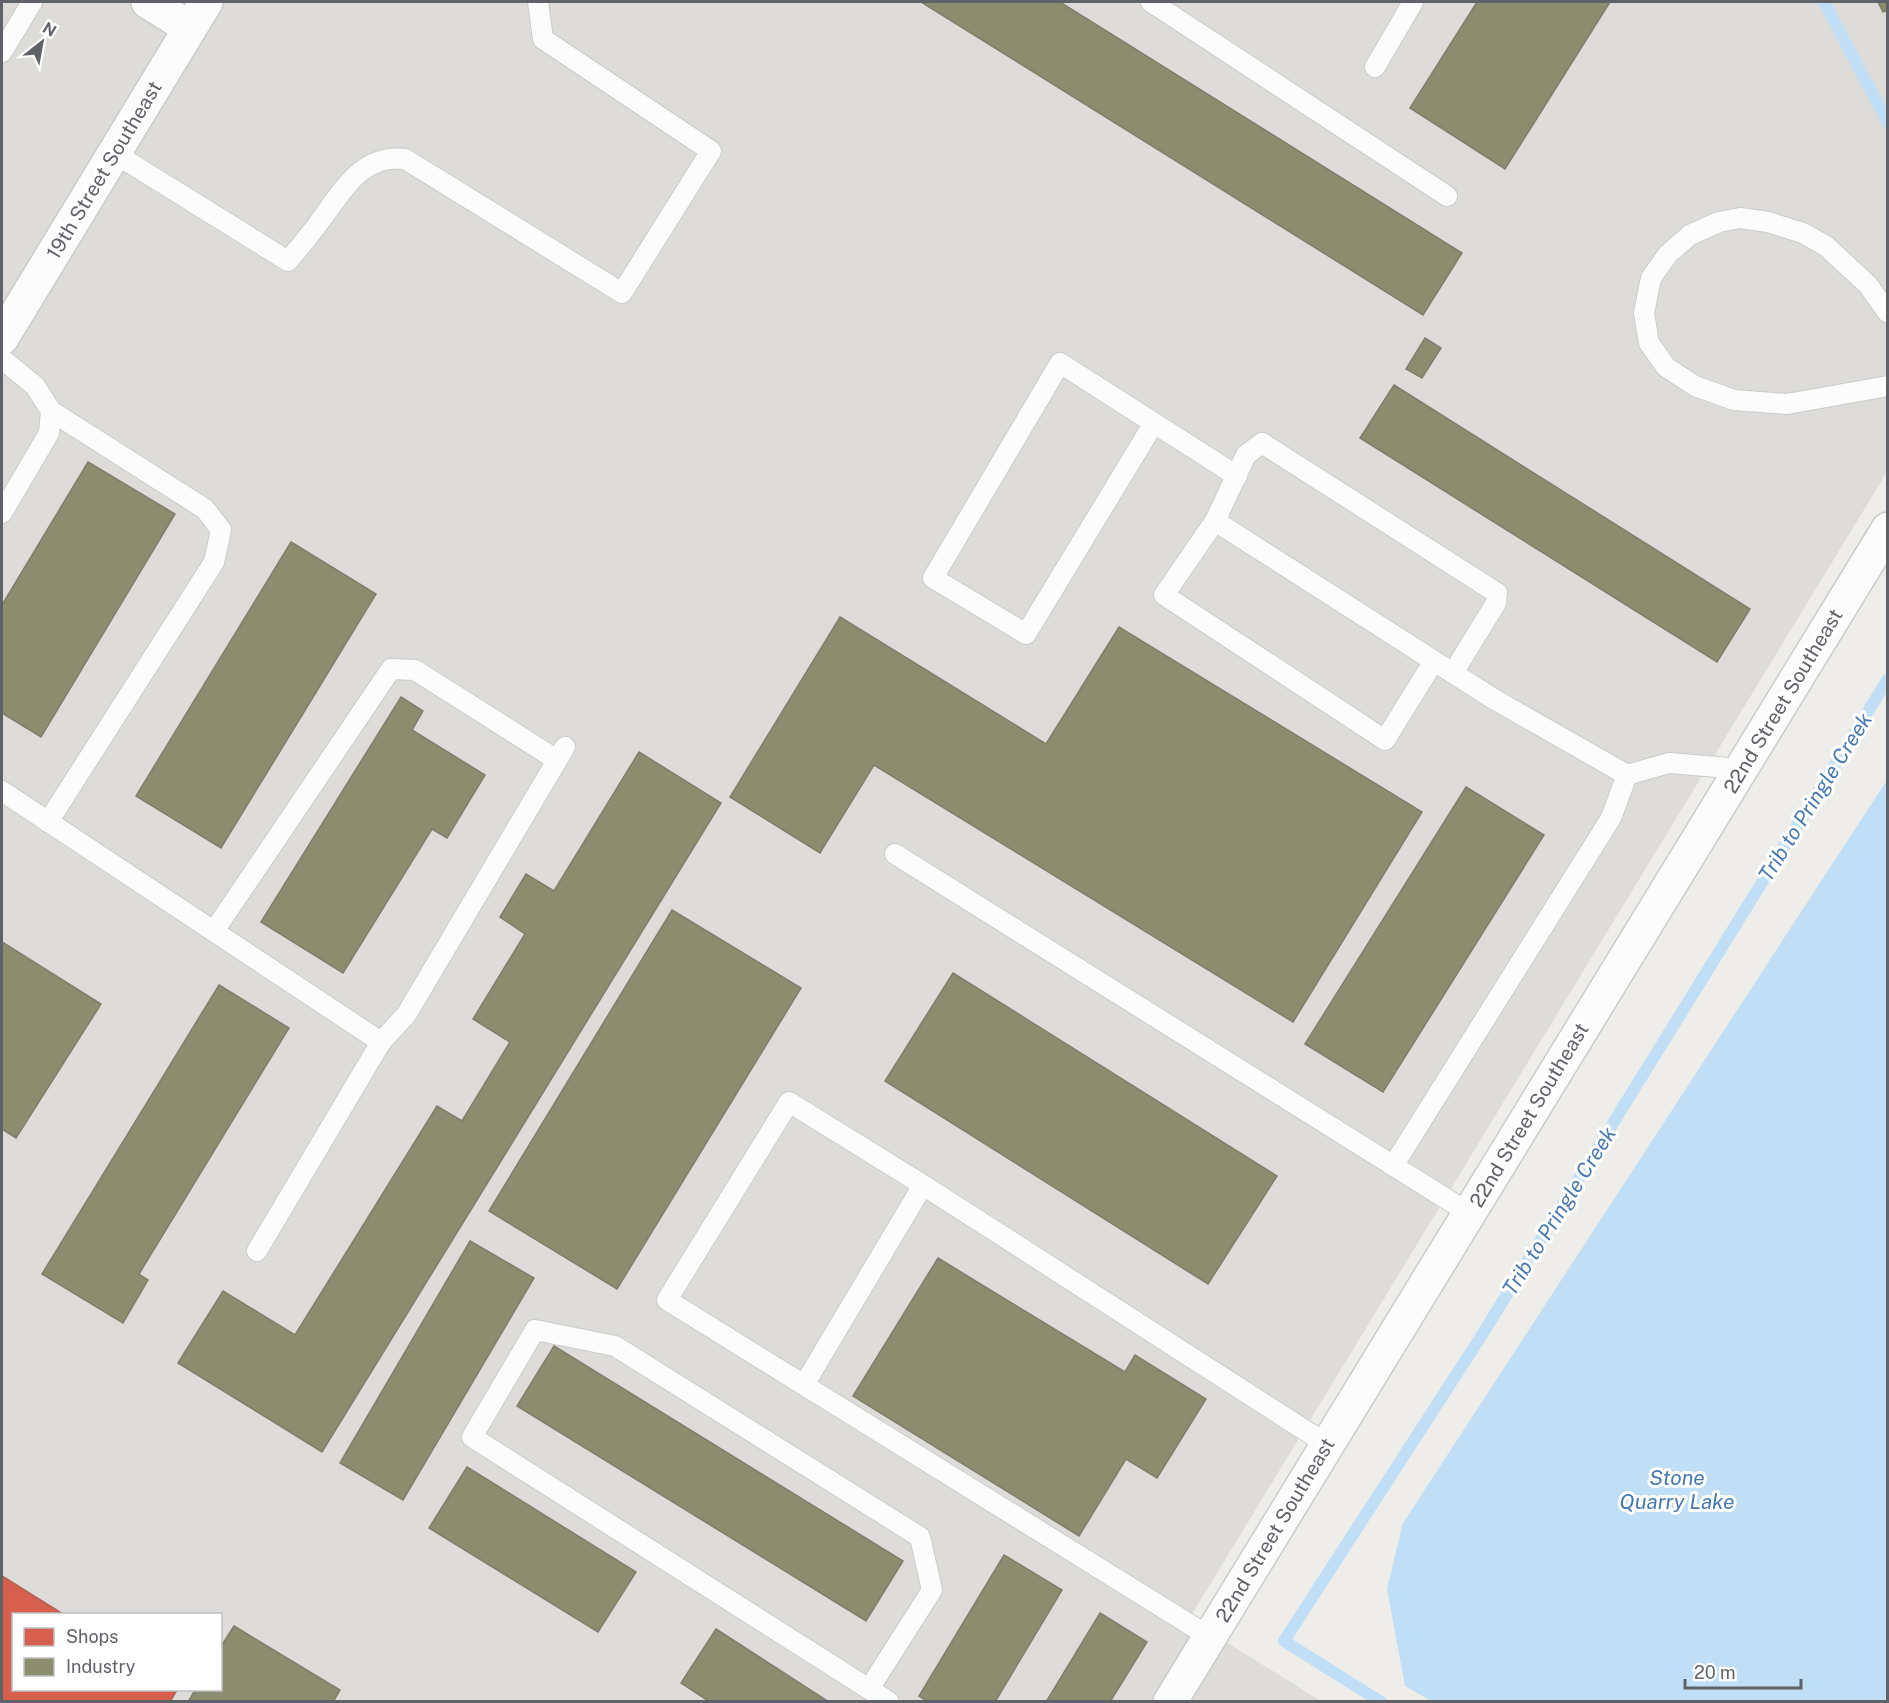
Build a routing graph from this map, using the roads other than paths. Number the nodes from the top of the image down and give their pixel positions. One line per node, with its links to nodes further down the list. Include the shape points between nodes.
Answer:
1 (32, 2): 7 (lane)
2 (148, 2): 6 (street)
3 (538, 2): 9 (lane, via 543,39 711,151 622,293 405,159 392,157 364,168 342,189 288,261)
4 (1151, 2): 10 (lane)
5 (1413, 2): 8 (lane)
6 (198, 15): 9 (street, 19th Street Southeast)
7 (2, 52)
8 (1375, 67)
9 (114, 153): 12 (street, 19th Street Southeast)
10 (1447, 196)
11 (1887, 313): 14 (lane, via 1868,285 1827,246 1794,230 1740,218 1690,235 1668,254 1651,278 1644,313 1649,343 1666,367 1695,386 1734,400 1788,404)
12 (2, 338)
13 (2, 358): 15 (lane, via 35,386)
14 (1887, 386)
15 (51, 411): 18 (lane, via 49,433); 26 (lane, via 205,509 221,530 214,562)
16 (1154, 423): 16 (lane, via 1060,363 933,578 1026,634); 17 (lane)
17 (1237, 476): 19 (lane); 22 (lane, via 1246,454 1262,443 1497,593 1496,603)
18 (2, 513)
19 (1215, 521): 21 (lane); 21 (lane, via 1164,595 1385,740)
20 (1887, 529): 23 (street, 22nd Street Southeast)
21 (1434, 661): 22 (lane)
22 (1452, 673): 24 (lane)
23 (1741, 770): 24 (lane, via 1669,763); 32 (street, 22nd Street Southeast)
24 (1627, 775): 30 (lane, via 1611,818)
25 (2, 791): 26 (lane)
26 (48, 822): 28 (lane)
27 (895, 854): 30 (lane)
28 (214, 931): 29 (lane); 29 (lane, via 391,669 415,670 561,753 406,1015)
29 (381, 1042): 33 (lane)
30 (1393, 1166): 32 (lane)
31 (923, 1185): 34 (lane); 34 (lane, via 789,1102 667,1300); 35 (lane)
32 (1469, 1213): 35 (street, 22nd Street Southeast)
33 (257, 1251)
34 (804, 1385): 36 (lane)
35 (1328, 1445): 36 (street, 22nd Street Southeast)
36 (1210, 1637): 39 (street, 22nd Street Southeast)
37 (869, 1689): 37 (lane, via 472,1437 535,1330 615,1346 920,1537 932,1590); 38 (lane)
38 (889, 1701)
39 (1170, 1701)

